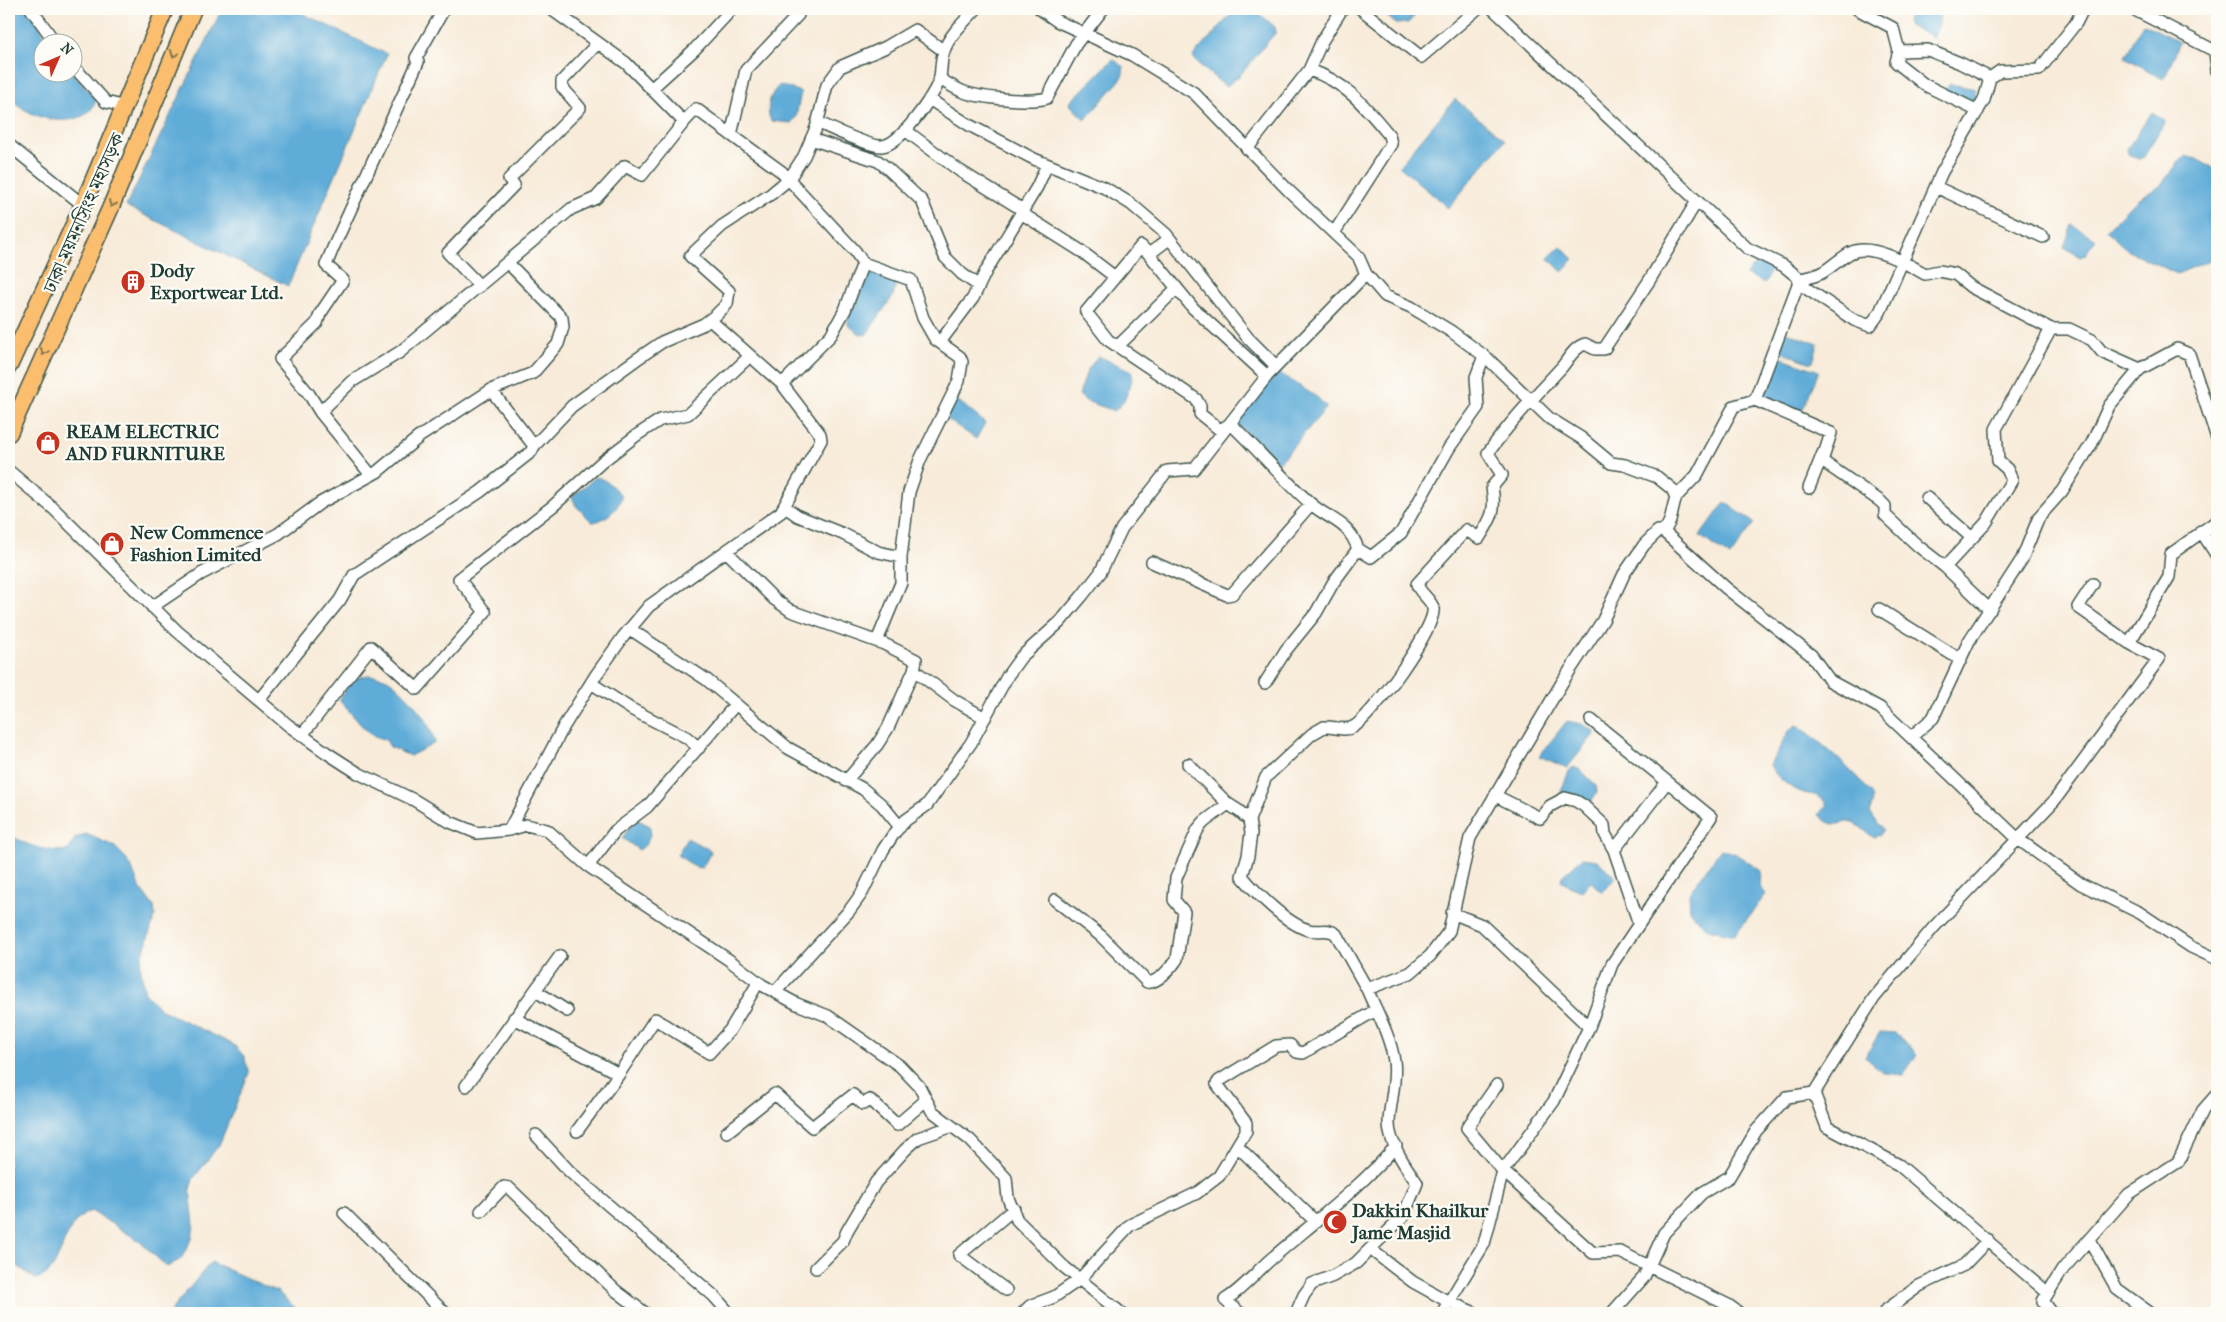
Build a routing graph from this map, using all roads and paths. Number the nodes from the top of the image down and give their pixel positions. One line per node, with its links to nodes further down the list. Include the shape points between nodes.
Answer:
1 (31, 9): 18 (street)
2 (165, 9): 31 (highway, ঢাকা-ময়মনসিংহ মহাসড়ক)
3 (193, 9): 75 (highway, ঢাকা-ময়মনসিংহ মহাসড়ক, one-way to 75, via 114,201)
4 (444, 9): 73 (street, via 416,58 418,62 326,265 344,280 317,322 280,359)
5 (551, 9): 20 (street)
6 (732, 9): 29 (street)
7 (792, 9): 36 (street, via 798,15 746,70)
8 (976, 9): 22 (street)
9 (1040, 9): 19 (street)
10 (1103, 9): 19 (street)
11 (1342, 9): 24 (street, via 1322,40)
12 (1361, 9): 13 (street, via 1420,57)
13 (1477, 9)
14 (1493, 9): 43 (street)
15 (1857, 9): 23 (street, via 1893,28)
16 (2083, 9): 27 (street, via 2076,23 2039,70 2000,71)
17 (2133, 9): 21 (street)
18 (48, 32)
19 (1084, 33): 28 (street, via 1045,99 966,93); 39 (street, via 1132,54 1194,93)
20 (597, 44): 29 (street, via 626,63); 56 (street, via 562,81 562,87 580,108 509,179 514,185 448,253)
21 (2216, 48): 25 (street)
22 (944, 51): 28 (street); 34 (street, via 915,30 840,67 827,85)
23 (1899, 51): 27 (street, via 1928,50); 32 (street, via 1896,62 1925,85)
24 (1310, 70): 39 (street); 46 (street, via 1326,75 1349,90 1389,135 1391,144)
25 (2217, 71)
26 (82, 76): 31 (street, via 106,102)
27 (1990, 78): 32 (street)
28 (940, 79): 30 (street)
29 (651, 89): 33 (street)
30 (929, 99): 35 (street); 40 (street, via 969,125)
31 (125, 107): 44 (highway, ঢাকা-ময়মনসিংহ মহাসড়ক)
32 (1978, 111): 42 (street)
33 (684, 122): 36 (street, via 696,109); 52 (street, via 642,175 625,166 596,198 570,209)
34 (817, 122): 35 (street, via 877,146 889,143); 37 (street)
35 (905, 130): 45 (street)
36 (731, 135): 41 (street)
37 (811, 139): 41 (street); 57 (street, via 878,161 887,168 922,201 945,257)
38 (9, 145): 44 (street)
39 (1247, 149): 46 (street)
40 (1047, 165): 45 (street); 48 (street, via 1104,188 1131,204)
41 (789, 179): 51 (street); 59 (street, via 722,226 690,256 730,291 727,304)
42 (1936, 187): 47 (street); 50 (street)
43 (1697, 200): 55 (street, via 1747,248 1784,266); 71 (street, via 1604,349 1595,350 1584,344 1578,346)
44 (82, 205): 65 (highway, ঢাকা-ময়মনসিংহ মহাসড়ক)
45 (1022, 212): 54 (street); 57 (street)
46 (1334, 233): 53 (street, via 1358,256)
47 (2043, 237)
48 (1169, 238): 49 (street); 66 (street, via 1248,338)
49 (1149, 254): 54 (street, via 1141,246); 58 (street)
50 (1902, 260): 55 (street, via 1870,250 1851,252 1816,277); 55 (street, via 1880,312 1870,326 1854,320); 60 (street, via 1925,274 1940,271 1955,274 1971,287)
51 (863, 263): 61 (street, via 911,280 923,318); 69 (street, via 831,335)
52 (508, 264): 56 (street); 70 (street, via 556,311 562,318 563,328 558,344 532,373)
53 (1366, 274): 64 (street, via 1385,296 1419,312); 66 (street)
54 (1115, 277): 62 (street, via 1086,312 1108,340)
55 (1799, 281): 72 (street)
56 (480, 286): 73 (street, via 400,352 351,382)
57 (979, 286): 61 (street)
58 (1176, 288): 62 (street); 68 (street, via 1193,308)
59 (710, 320): 63 (street); 78 (street, via 636,358 572,406)
60 (2051, 329): 67 (street, via 2070,329 2092,340 2102,352); 89 (street, via 1996,429 1998,461 2012,480 1986,523)
61 (940, 342): 92 (street, via 960,357 959,381 920,460 909,492)
62 (1118, 346): 74 (street, via 1196,400 1200,414 1220,430)
63 (750, 356): 69 (street); 111 (street, via 688,414 660,420 637,435 459,579 485,612 417,689 372,647)
64 (1484, 356): 71 (street); 90 (street, via 1476,377 1478,407 1449,448 1401,533 1371,557)
65 (9, 366)
66 (1276, 366): 68 (street)
67 (2140, 369): 77 (street, via 2177,349 2189,354); 99 (street, via 2109,406 2092,443 2062,491 2039,517 2022,558)
68 (1267, 376): 74 (street)
69 (782, 384): 85 (street, via 820,434 821,440)
70 (491, 390): 78 (street); 80 (street, via 419,437)
71 (1530, 400): 82 (street, via 1549,418 1581,438 1611,463 1657,477 1672,489); 119 (street, via 1488,453 1502,475 1492,487 1495,506 1490,521 1479,538 1466,530 1417,584 1433,607 1433,615 1392,686 1356,726 1346,730 1324,727 1284,760 1266,777)
72 (1755, 400): 76 (street); 82 (street, via 1734,406 1697,475)
73 (320, 412): 80 (street)
74 (1232, 422): 84 (street); 109 (street, via 1194,468 1167,471 1122,528 1100,572 1082,596 1060,622 1021,657)
75 (9, 433)
76 (1831, 433): 81 (street); 95 (street, via 1822,461 1886,506 1884,515)
77 (2217, 438)
78 (534, 446): 107 (street, via 531,452 480,492 354,575 340,600)
79 (9, 471): 97 (street, via 54,509)
80 (371, 475): 97 (street, via 320,503 278,534 201,574)
81 (1809, 488)
82 (1676, 497): 88 (street)
83 (1927, 498): 89 (street)
84 (1311, 504): 90 (street, via 1342,523); 94 (street, via 1232,594 1227,595)
85 (785, 507): 91 (street); 92 (street, via 878,552)
86 (2217, 521): 87 (street)
87 (2201, 531): 93 (street); 102 (street, via 2171,554 2169,577)
88 (1664, 532): 112 (street, via 1726,588 1811,655 1830,681 1880,708); 117 (street, via 1658,530 1624,574 1603,620)
89 (1972, 538): 95 (street)
90 (1358, 549): 106 (street)
91 (726, 550): 100 (street, via 649,606); 101 (street, via 791,612)
92 (901, 556): 101 (street, via 900,590)
93 (2217, 556)
94 (1152, 562)
95 (1945, 566): 99 (street)
96 (2093, 584): 102 (street, via 2078,608)
97 (152, 607): 107 (street)
98 (1878, 610): 103 (street)
99 (1990, 610): 103 (street)
100 (630, 629): 105 (street); 108 (street, via 693,669)
101 (877, 641): 104 (street, via 916,660)
102 (2129, 643): 122 (street, via 2159,659 2054,801)
103 (1960, 660): 112 (street, via 1933,718)
104 (914, 670): 109 (street); 115 (street, via 888,728)
105 (591, 683): 113 (street, via 686,737); 121 (street, via 564,726)
106 (1265, 683)
107 (259, 700): 111 (street)
108 (736, 704): 113 (street); 115 (street, via 788,748)
109 (985, 718): 120 (street, via 927,805)
110 (1591, 720): 116 (street)
111 (302, 735): 121 (street, via 358,773 388,786 450,822 478,833)
112 (1911, 737): 122 (street)
113 (699, 748): 124 (street, via 647,807 615,830)
114 (1188, 764): 118 (street)
115 (846, 781): 120 (street, via 863,789 882,805)
116 (1667, 782): 123 (street); 127 (street, via 1711,817)
117 (1496, 796): 123 (street, via 1540,818 1550,806 1565,798 1576,801 1604,825); 126 (street, via 1470,838)
118 (1228, 804): 119 (street); 125 (street, via 1198,829 1176,878 1174,900 1184,912 1177,959 1154,982 1147,982 1101,936)
119 (1248, 820): 131 (street, via 1251,833 1242,876 1298,926 1336,934)
120 (900, 827): 133 (street, via 883,850 849,912)
121 (509, 830): 124 (street, via 526,826 547,830)
122 (2018, 839): 129 (street, via 2081,884 2140,913); 141 (street, via 1934,927 1874,998)
123 (1614, 850): 127 (street)
124 (588, 866): 130 (street)
125 (1056, 900)
126 (1452, 913): 131 (street, via 1449,931 1430,956 1410,973); 137 (street, via 1482,925)
127 (1639, 924): 137 (street, via 1612,964)
128 (560, 956): 132 (street)
129 (2217, 960)
130 (758, 982): 133 (street); 138 (street, via 730,1030 709,1053 655,1019)
131 (1367, 989): 134 (street)
132 (536, 991): 135 (street); 136 (street)
133 (775, 992): 143 (street, via 828,1016 900,1066 919,1086)
134 (1376, 1010): 148 (street, via 1303,1053 1290,1045 1276,1046 1219,1080 1217,1084 1246,1123 1246,1131); 149 (street, via 1386,1030 1394,1062 1389,1124)
135 (567, 1011)
136 (514, 1018): 138 (street); 140 (street)
137 (1589, 1027): 150 (street, via 1554,1101)
138 (619, 1074): 145 (street)
139 (1497, 1085): 150 (street, via 1467,1128)
140 (466, 1086)
141 (1814, 1093): 156 (street, via 1826,1127 1899,1165); 158 (street, via 1787,1096 1756,1131 1729,1177 1702,1194 1664,1233)
142 (2217, 1094): 155 (street, via 2203,1110 2178,1162 2129,1194)
143 (926, 1100): 144 (street, via 932,1111); 146 (street, via 897,1125 870,1100 863,1104 853,1095 812,1127 775,1094)
144 (950, 1127): 151 (street, via 970,1140 1006,1178 1008,1198); 159 (street, via 918,1138 905,1150 876,1182 843,1242)
145 (577, 1131)
146 (727, 1132)
147 (536, 1135): 166 (street, via 570,1172 714,1296)
148 (1237, 1146): 154 (street); 160 (street, via 1220,1176 1197,1193 1130,1225)
149 (1396, 1146): 154 (street); 157 (street, via 1417,1183 1403,1217)
150 (1503, 1171): 158 (street, via 1593,1252 1620,1252); 163 (street, via 1484,1244)
151 (1014, 1209): 160 (street, via 1017,1220); 161 (street, via 959,1256)
152 (481, 1211): 165 (street, via 504,1187 509,1188 615,1290)
153 (344, 1213): 164 (street)
154 (1316, 1222): 169 (street, via 1257,1271 1239,1292 1225,1300)
155 (2089, 1239): 162 (street, via 2062,1269); 177 (street, via 2117,1288)
156 (1988, 1240): 162 (street); 175 (street, via 1964,1265 1919,1286 1885,1311)
157 (1370, 1249): 163 (street, via 1413,1282); 170 (street, via 1356,1263 1312,1284)
158 (1649, 1266): 173 (street); 174 (street)
159 (816, 1268)
160 (1079, 1280): 167 (street); 168 (street)
161 (1006, 1290)
162 (2048, 1293): 176 (street, via 2043,1301)
163 (1449, 1302): 171 (street); 172 (street)
164 (446, 1313)
165 (646, 1313)
166 (729, 1313)
167 (1023, 1313)
168 (1121, 1313)
169 (1240, 1313)
170 (1296, 1313)
171 (1442, 1313)
172 (1476, 1313)
173 (1612, 1313)
174 (1739, 1313)
175 (1887, 1313)
176 (2052, 1313)
177 (2150, 1313)

